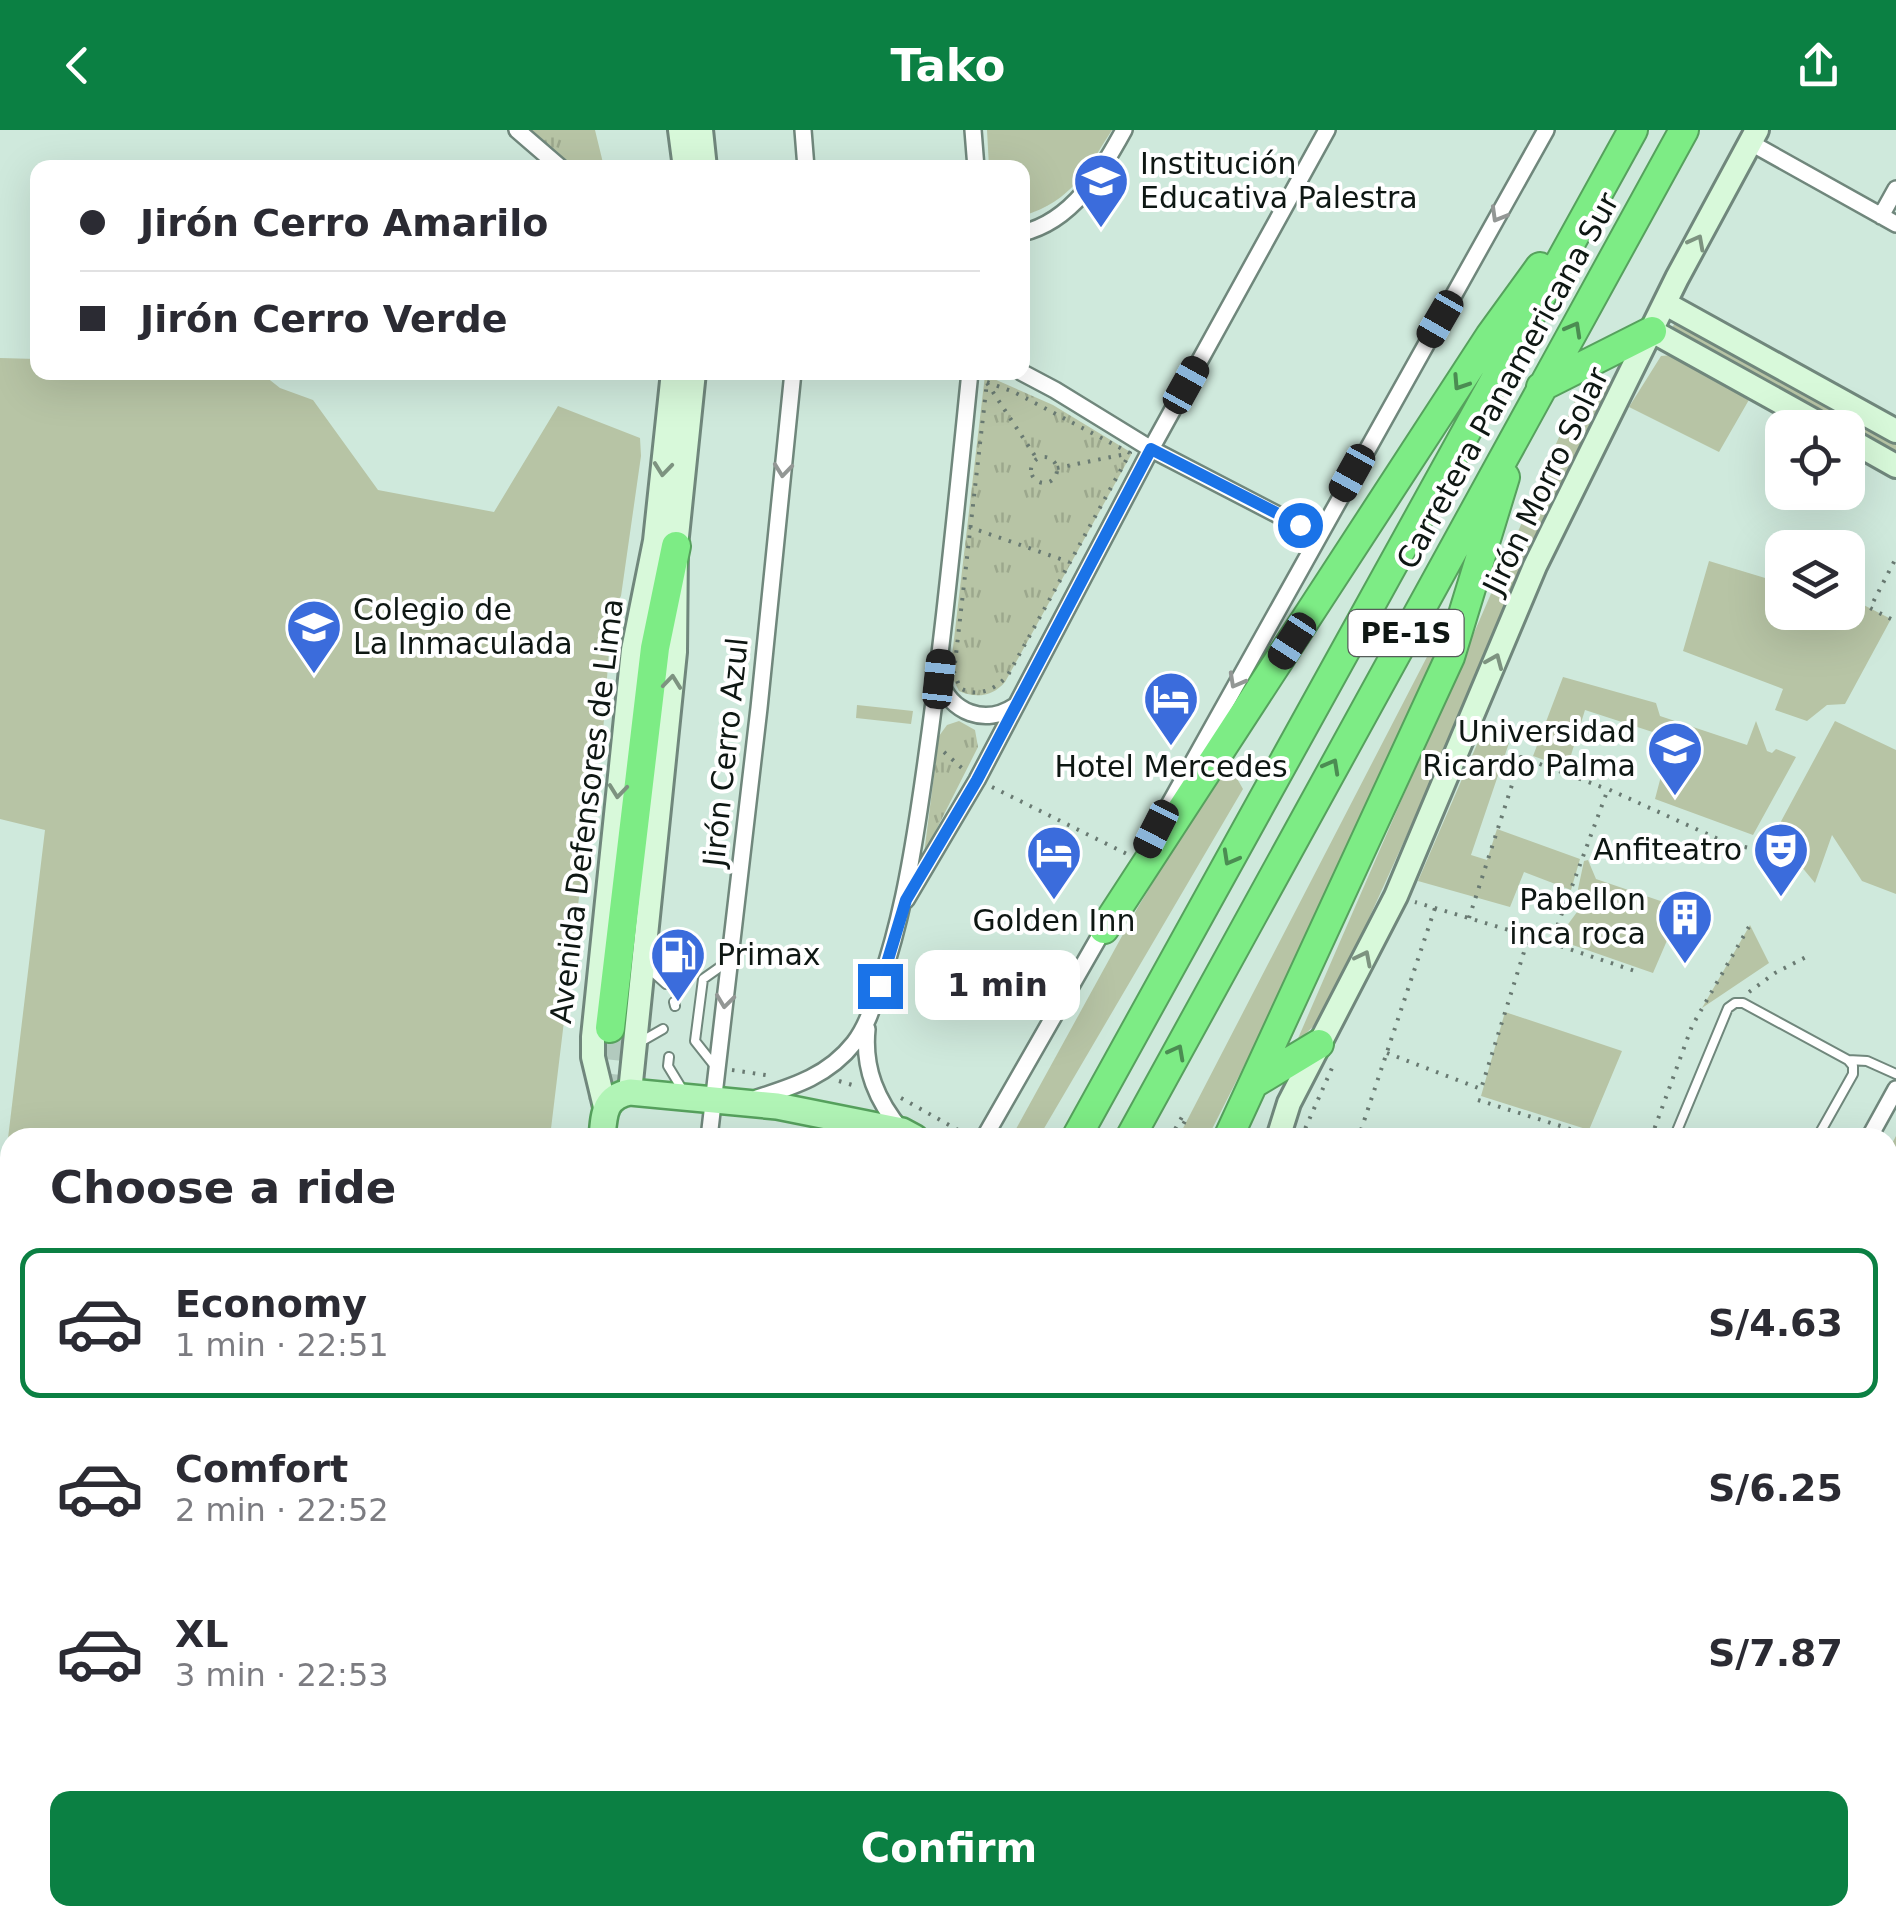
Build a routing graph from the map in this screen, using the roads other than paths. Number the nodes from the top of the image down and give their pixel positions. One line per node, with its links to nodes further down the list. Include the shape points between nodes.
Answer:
1 (517, 130): 12 (street)
2 (680, 130): 13 (street)
3 (701, 130): 14 (street)
4 (803, 130): 15 (street)
5 (972, 130): 16 (street)
6 (1124, 130): 21 (street, via 1078,200)
7 (1327, 130): 33 (street)
8 (1546, 130): 36 (street, one-way to 36)
9 (1633, 130): 17 (highway, Carretera Panamericana Sur / PE-1S)
10 (1684, 130): 29 (highway, Carretera Panamericana Sur / PE-1S, one-way to 10)
11 (1754, 136): 19 (street); 22 (street, Jirón Morro Solar, one-way to 11)
12 (551, 160)
13 (684, 160)
14 (704, 160)
15 (805, 160)
16 (975, 160)
17 (1616, 160): 41 (highway, one-way to 41, via 1490,336); 68 (highway, Carretera Panamericana Sur / PE-1S, one-way to 68)
18 (1896, 189): 19 (street)
19 (1881, 216): 20 (street)
20 (1896, 224)
21 (1030, 231)
22 (1666, 304): 23 (street, Jirón Morro Solar); 32 (street)
23 (1652, 331): 29 (highway); 30 (street); 48 (street, Jirón Morro Solar, one-way to 23, via 1396,896 1535,566)
24 (1030, 377): 33 (street)
25 (673, 380): 60 (street, Avenida Defensores de Lima, one-way to 60, via 655,541 633,650 593,1037)
26 (693, 380): 37 (street, Avenida Defensores de Lima)
27 (792, 380): 42 (street, Jirón Cerro Azul, one-way to 42)
28 (970, 380): 38 (street, via 963,525)
29 (1541, 388): 31 (highway, Carretera Panamericana Sur / PE-1S)
30 (1795, 410)
31 (1521, 423): 54 (highway, via 1450,657); 69 (highway, Carretera Panamericana Sur / PE-1S, one-way to 31)
32 (1896, 431)
33 (1151, 449): 36 (street); 39 (street)
34 (1865, 449): 35 (street)
35 (1896, 466)
36 (1317, 535): 41 (street, one-way to 41)
37 (676, 546): 43 (street, Avenida Defensores de Lima, one-way to 37, via 675,652); 46 (highway, via 656,648)
38 (939, 679): 39 (street, via 966,712 998,715); 40 (street)
39 (1017, 705): 40 (street)
40 (906, 900): 45 (street)
41 (1104, 929): 67 (street)
42 (730, 960): 52 (street, Jirón Cerro Azul, one-way to 52); 52 (lane, via 702,980 695,1041)
43 (643, 963): 44 (lane); 49 (street, Avenida Defensores de Lima)
44 (666, 984)
45 (868, 1020): 59 (street, via 836,1063 815,1078); 66 (street, via 865,1044 875,1091)
46 (610, 1028)
47 (663, 1029): 49 (lane)
48 (1319, 1044): 54 (highway); 71 (street, Jirón Morro Solar)
49 (634, 1046): 56 (street, Avenida Defensores de Lima)
50 (669, 1057): 57 (lane)
51 (1848, 1060): 53 (lane); 72 (lane, via 1734,1002); 73 (lane, via 1853,1074)
52 (717, 1068): 58 (street, Jirón Cerro Azul)
53 (1896, 1074)
54 (1256, 1082): 70 (highway)
55 (1896, 1089): 74 (street)
56 (630, 1092): 57 (main road); 60 (main road)
57 (687, 1097): 58 (main road)
58 (713, 1100): 59 (main road); 63 (street, Jirón Cerro Azul)
59 (744, 1102): 61 (main road)
60 (605, 1107): 62 (main road, Avenida Defensores de Lima)
61 (791, 1109): 64 (main road); 65 (main road)
62 (603, 1128)
63 (710, 1128)
64 (811, 1128)
65 (881, 1128)
66 (903, 1128)
67 (990, 1128)
68 (1082, 1128)
69 (1135, 1128)
70 (1233, 1128)
71 (1281, 1128)
72 (1678, 1128)
73 (1823, 1128)
74 (1875, 1128)

